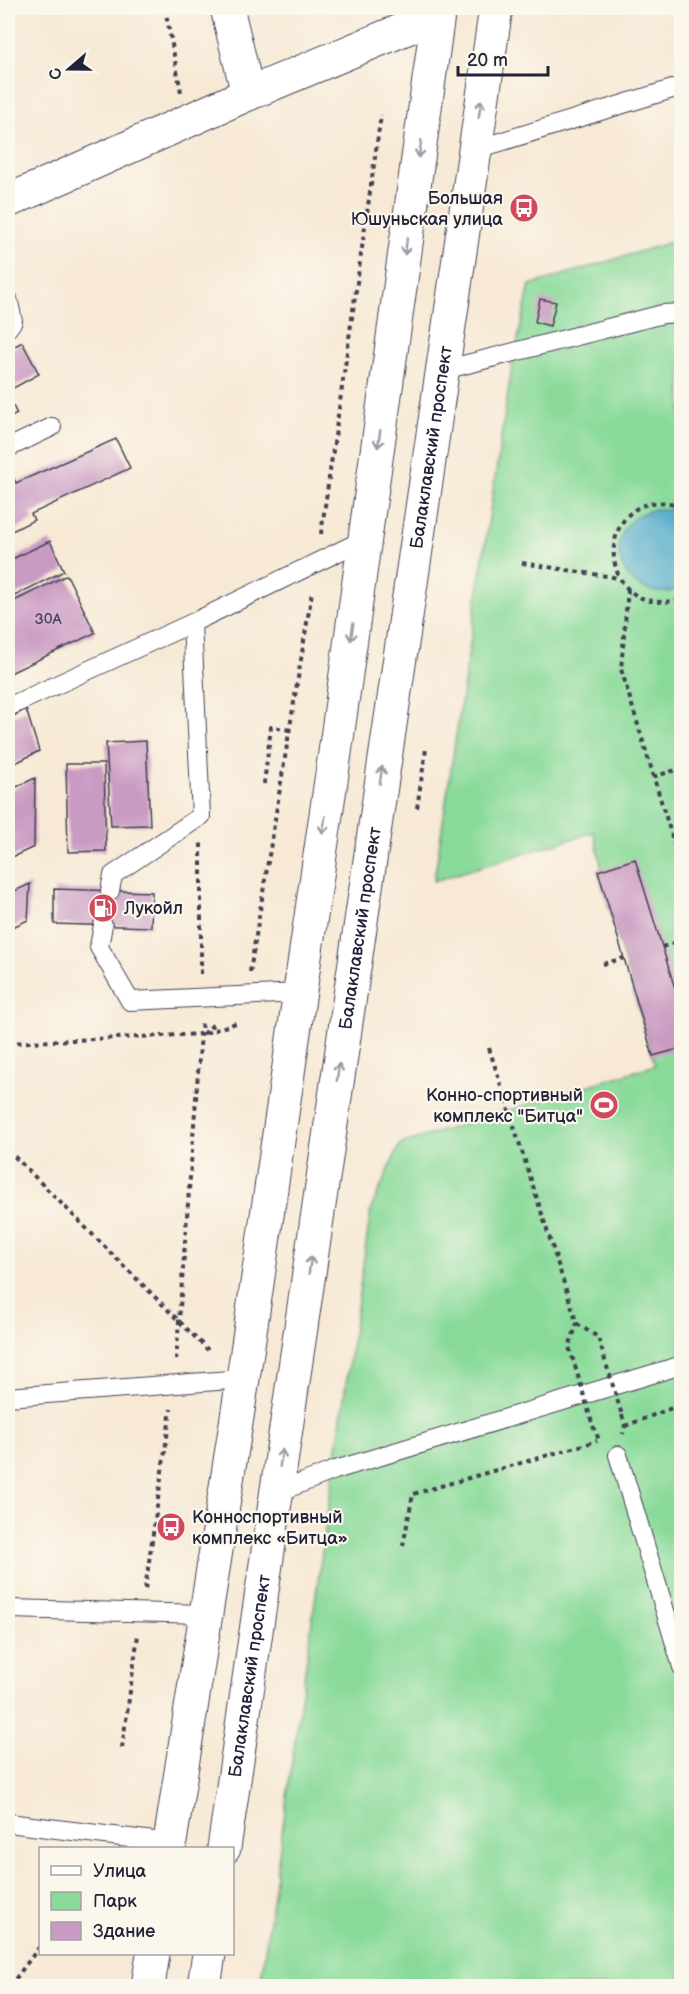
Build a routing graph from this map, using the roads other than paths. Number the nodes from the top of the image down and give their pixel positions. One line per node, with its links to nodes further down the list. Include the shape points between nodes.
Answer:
1 (226, 8): 5 (main road)
2 (496, 8): 6 (main road, Балаклавский проспект, one-way to 2)
3 (439, 11): 5 (main road); 14 (main road, one-way to 14)
4 (681, 86): 6 (lane)
5 (248, 94): 7 (main road)
6 (474, 150): 11 (main road, Балаклавский проспект)
7 (8, 201)
8 (8, 298): 10 (lane, via 13,321)
9 (681, 313): 11 (lane, via 663,314)
10 (8, 328)
11 (440, 371): 24 (main road, Балаклавский проспект, one-way to 11)
12 (52, 427): 13 (lane)
13 (8, 448)
14 (365, 539): 15 (lane); 19 (main road, one-way to 19)
15 (192, 623): 16 (lane); 17 (lane, via 201,816 113,874)
16 (8, 707)
17 (110, 891)
18 (103, 925): 19 (lane, via 99,947 130,1001)
19 (299, 993): 21 (main road)
20 (681, 1365): 24 (lane, via 335,1470)
21 (243, 1379): 22 (lane); 26 (main road)
22 (8, 1396)
23 (618, 1455): 27 (lane)
24 (276, 1493): 30 (main road, Балаклавский проспект)
25 (8, 1609): 26 (lane)
26 (206, 1614): 29 (main road)
27 (681, 1667)
28 (8, 1823): 29 (lane)
29 (170, 1846)
30 (224, 1847)
31 (153, 1955): 33 (main road)
32 (209, 1955): 34 (main road)
33 (148, 1986)
34 (204, 1986)

